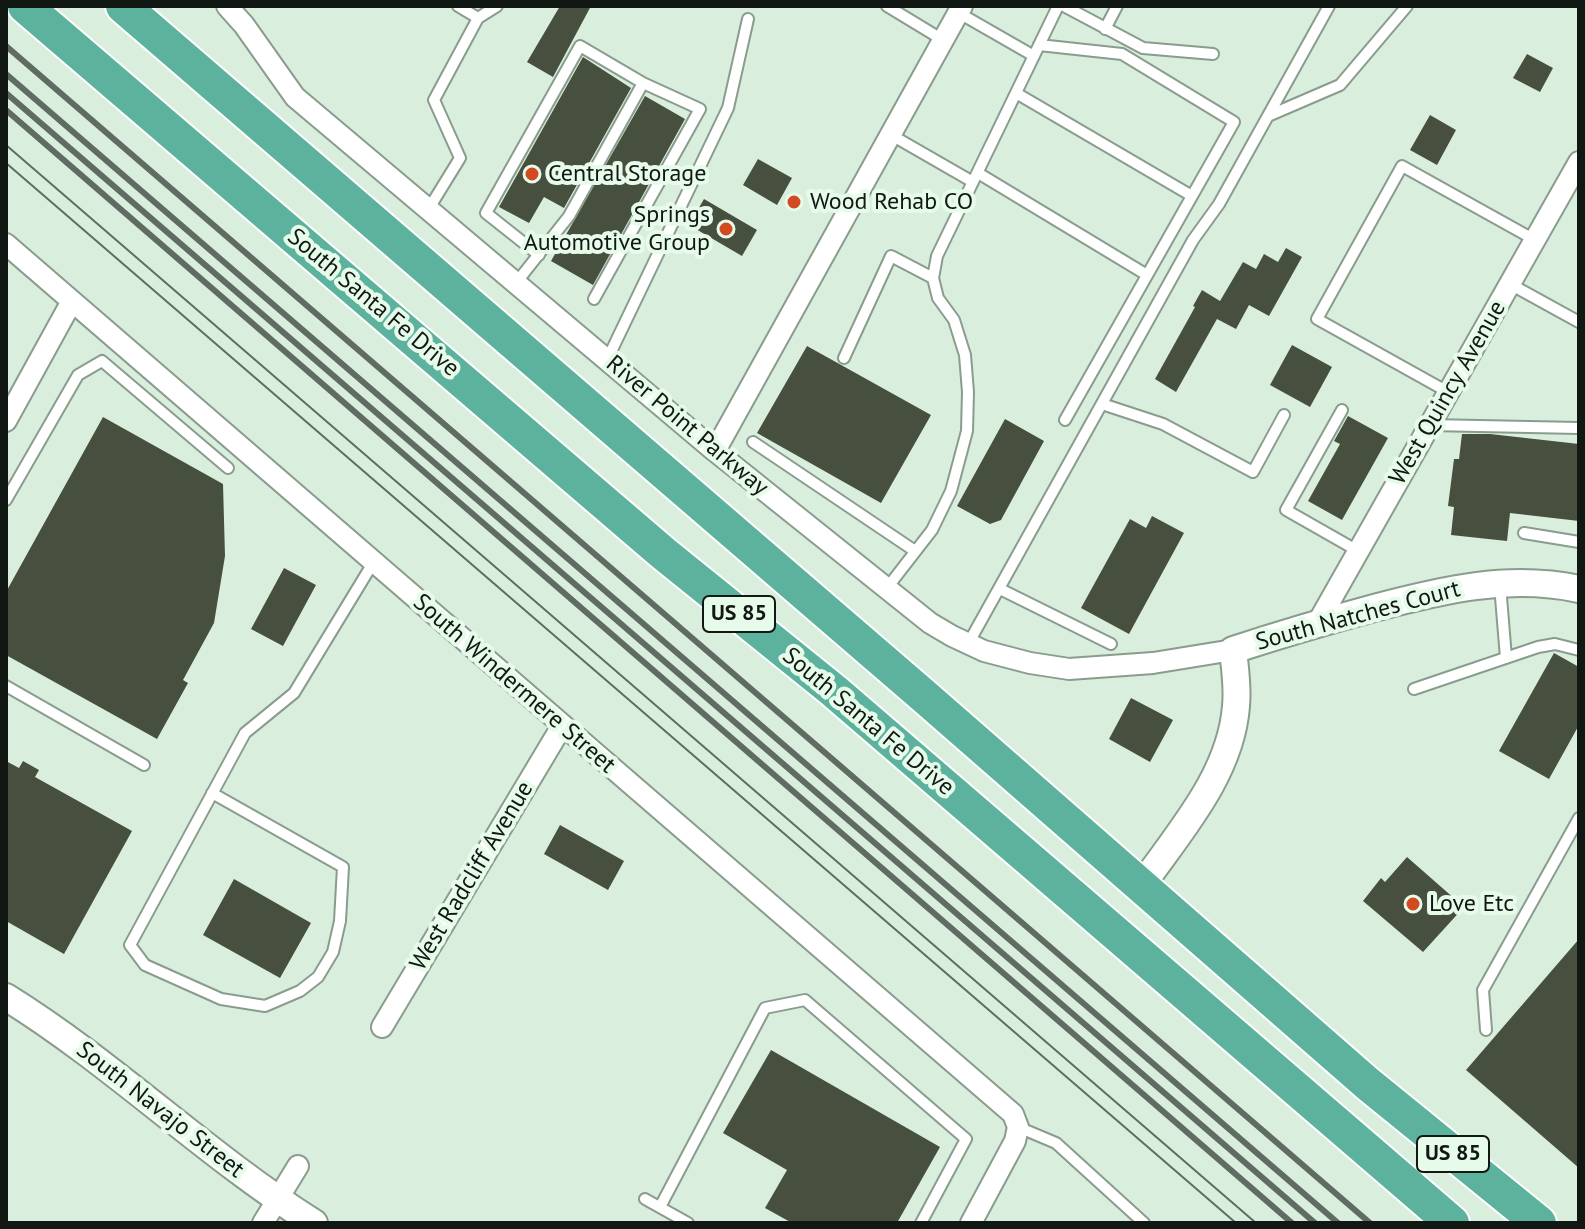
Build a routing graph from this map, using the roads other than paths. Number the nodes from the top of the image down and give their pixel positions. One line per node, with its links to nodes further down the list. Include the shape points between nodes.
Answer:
1 (25, 6): 88 (highway, South Santa Fe Drive / US 85)
2 (123, 6): 73 (highway, US 85)
3 (227, 6): 27 (street, River Point Parkway, via 295,97)
4 (458, 6): 13 (lane)
5 (497, 6): 13 (lane)
6 (887, 6): 16 (lane)
7 (1058, 6): 17 (lane)
8 (1064, 6): 15 (lane)
9 (1117, 6): 15 (lane)
10 (1329, 6): 22 (lane)
11 (1407, 6): 22 (lane, via 1340,85)
12 (964, 12): 16 (street); 19 (lane)
13 (478, 18): 27 (lane, via 434,100 460,158)
14 (748, 19): 39 (lane, via 728,108)
15 (1105, 29): 18 (lane, via 1143,48)
16 (943, 40): 49 (street)
17 (1039, 45): 19 (lane); 26 (lane, via 1122,54 1234,122)
18 (1213, 54)
19 (1034, 56): 21 (lane)
20 (643, 83): 30 (lane, via 569,216); 30 (lane, via 580,46 486,213); 35 (lane, via 700,109)
21 (1016, 93): 25 (lane); 26 (lane)
22 (1268, 116): 41 (lane)
23 (900, 140): 25 (lane)
24 (1579, 162): 28 (street, West Quincy Avenue)
25 (976, 178): 31 (lane); 32 (lane, via 937,256)
26 (1192, 196): 31 (lane)
27 (428, 210): 33 (street, River Point Parkway)
28 (1535, 240): 34 (street, West Quincy Avenue); 40 (lane, via 1402,166 1317,319)
29 (6, 244): 36 (street, South Windermere Street)
30 (539, 255): 33 (lane)
31 (1147, 275): 44 (lane)
32 (933, 278): 38 (lane, via 891,256); 54 (lane, via 965,355 967,431 951,491)
33 (516, 283): 39 (street, River Point Parkway)
34 (1510, 284): 37 (lane); 40 (street, West Quincy Avenue)
35 (594, 299)
36 (72, 301): 45 (street); 56 (street, South Windermere Street)
37 (1579, 322)
38 (844, 358)
39 (607, 360): 49 (street, River Point Parkway)
40 (1448, 392): 46 (street, West Quincy Avenue)
41 (1102, 404): 43 (lane, via 1163,424 1253,472); 59 (lane)
42 (1342, 410): 55 (lane, via 1286,510)
43 (1284, 415)
44 (1065, 420)
45 (6, 421)
46 (1429, 425): 47 (lane); 55 (street, West Quincy Avenue)
47 (1579, 428)
48 (753, 442): 54 (lane)
49 (715, 451): 58 (street, River Point Parkway)
50 (228, 468): 51 (lane, via 102,361 78,375)
51 (6, 500)
52 (1524, 533): 53 (lane)
53 (1579, 542)
54 (915, 551): 58 (lane)
55 (1358, 551): 61 (street, West Quincy Avenue)
56 (373, 563): 69 (street, South Windermere Street); 71 (lane, via 294,693 245,733)
57 (1499, 583): 60 (street, South Natches Court); 61 (street, South Natches Court, via 1451,589); 66 (lane)
58 (887, 588): 62 (street, River Point Parkway, via 930,623)
59 (1000, 589): 62 (lane); 63 (lane)
60 (1579, 589)
61 (1317, 624): 64 (street, South Natches Court)
62 (968, 644): 64 (street, River Point Parkway, via 1069,669)
63 (1111, 644)
64 (1233, 650): 73 (street, via 1237,705 1225,756)
65 (1579, 650): 66 (lane, via 1555,644)
66 (1506, 658): 68 (lane)
67 (6, 686): 70 (lane)
68 (1414, 689)
69 (562, 726): 75 (street, West Radcliff Avenue); 77 (street, South Windermere Street, via 1000,1101)
70 (144, 765)
71 (212, 793): 71 (lane, via 343,867 333,952 318,977 265,1006 221,999 145,965 130,945)
72 (1578, 822): 76 (lane, via 1483,990)
73 (1142, 885): 89 (highway, US 85, via 1368,1084)
74 (6, 997): 80 (street, South Navajo Street)
75 (382, 1027)
76 (1486, 1030)
77 (1018, 1127): 86 (street, via 1008,1157); 87 (lane, via 1056,1143)
78 (298, 1166): 80 (street)
79 (645, 1199): 81 (lane)
80 (277, 1200): 82 (street); 83 (street, South Navajo Street)
81 (660, 1207): 84 (lane); 85 (lane, via 765,1008 805,1000 966,1139)
82 (263, 1223)
83 (314, 1223)
84 (688, 1223)
85 (921, 1223)
86 (971, 1223)
87 (1144, 1223)
88 (1452, 1223)
89 (1539, 1223)

